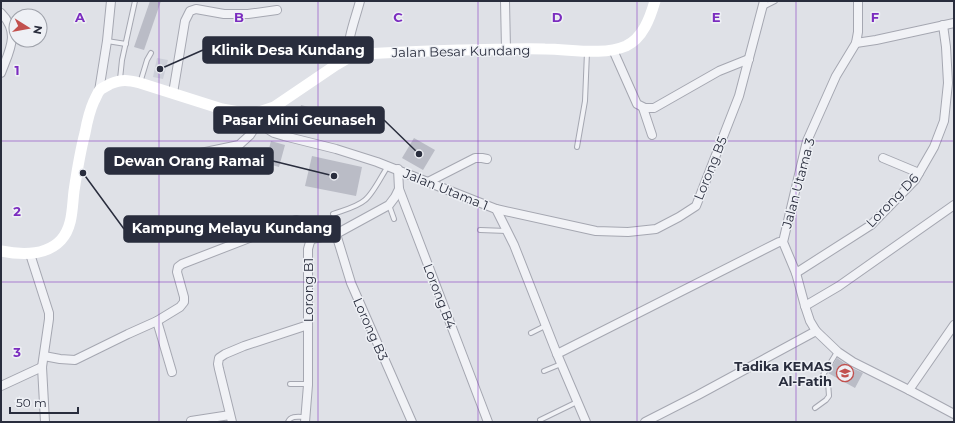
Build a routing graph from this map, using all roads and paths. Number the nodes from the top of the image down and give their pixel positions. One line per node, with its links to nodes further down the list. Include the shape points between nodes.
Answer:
1 (111, 1): 14 (street)
2 (135, 1): 16 (lane)
3 (360, 1): 22 (street, via 349,40)
4 (505, 1): 18 (street)
5 (655, 1): 19 (main road, Jalan Besar Kundang, via 639,37 628,45)
6 (775, 1): 8 (lane)
7 (858, 1): 15 (street, Jalan Utama 3)
8 (764, 4): 23 (street, Lorong B5)
9 (277, 10): 28 (street, via 248,14 224,14 196,9 190,11 185,20)
10 (1, 13): 11 (street)
11 (8, 20)
12 (954, 23): 13 (street)
13 (943, 25): 15 (street); 38 (street, Lorong D6, via 948,83 944,121 934,147)
14 (108, 41): 16 (lane); 27 (street)
15 (856, 43): 50 (street, Jalan Utama 3, via 836,76 807,141)
16 (126, 44): 25 (lane)
17 (11, 48): 24 (street)
18 (506, 49): 20 (main road, Jalan Besar Kundang); 22 (main road, Jalan Besar Kundang, via 365,54)
19 (613, 50): 20 (main road, Jalan Besar Kundang); 29 (street, via 637,104)
20 (587, 51): 32 (lane, via 585,101)
21 (151, 53): 26 (lane)
22 (348, 58): 30 (main road, Jalan Besar Kundang, via 274,107 265,110)
23 (749, 59): 29 (street, via 719,71 654,108); 43 (street, Lorong B5, via 739,96 696,206 679,217 656,229 628,232 596,231)
24 (1, 73)
25 (120, 80): 26 (main road, Jalan Besar Kundang); 27 (main road)
26 (140, 83): 28 (main road, Jalan Besar Kundang)
27 (99, 91): 52 (main road, via 90,110 80,153 70,224 66,234 51,248)
28 (173, 93): 30 (main road, Jalan Besar Kundang, via 222,109 248,113)
29 (643, 108): 31 (street)
30 (257, 118): 34 (street, via 250,135 239,145); 36 (street, Jalan Utama 1, via 274,133)
31 (652, 135)
32 (577, 147)
33 (883, 158): 38 (street)
34 (150, 160)
35 (487, 160): 39 (street, via 475,158)
36 (388, 166): 37 (street, Jalan Utama 1); 44 (lane, via 366,200)
37 (398, 169): 39 (street, Jalan Utama 1); 40 (street, Lorong B4)
38 (919, 173): 53 (street, Lorong D6, via 871,225)
39 (428, 182): 43 (street, Jalan Utama 1)
40 (399, 190): 41 (street, Lorong B1); 82 (street, Lorong B4)
41 (389, 205): 45 (lane); 48 (street, Lorong B1)
42 (954, 205): 54 (street, via 839,286)
43 (496, 209): 47 (street, Jalan Utama 1)
44 (333, 214)
45 (394, 219)
46 (480, 230): 47 (lane)
47 (507, 231): 58 (street, Jalan Utama 1)
48 (336, 234): 49 (street, Lorong B1); 81 (street, Lorong B3, via 351,283)
49 (312, 239): 55 (street, via 304,224 296,220 182,264 177,272 184,302); 57 (street, Lorong B1, via 308,249)
50 (783, 242): 53 (street, Jalan Utama 3); 62 (street)
51 (1, 251): 52 (main road)
52 (30, 254): 63 (street, via 49,313)
53 (796, 273): 54 (street, Jalan Utama 3)
54 (805, 306): 59 (street, Jalan Utama 3)
55 (157, 321): 63 (street, via 75,360); 67 (street)
56 (954, 324): 71 (street)
57 (308, 325): 69 (street, Lorong B1); 75 (street, via 244,346 220,358 218,364)
58 (546, 326): 60 (lane); 62 (street, Jalan Utama 1)
59 (816, 331): 61 (street, Jalan Utama 3); 84 (street)
60 (531, 333)
61 (838, 352): 71 (street, Jalan Utama 3, via 852,362); 73 (lane, via 823,374 828,382 829,396)
62 (557, 354): 64 (street, Jalan Utama 1)
63 (44, 356): 65 (street)
64 (561, 364): 66 (lane); 72 (street, Jalan Utama 1)
65 (42, 367): 70 (street); 79 (street)
66 (544, 371)
67 (172, 372)
68 (290, 384): 69 (lane)
69 (308, 384): 76 (street, Lorong B1)
70 (1, 386)
71 (909, 390): 74 (street, Jalan Utama 3)
72 (578, 402): 77 (lane); 83 (street, Jalan Utama 1)
73 (815, 408)
74 (954, 414)
75 (231, 419): 78 (street)
76 (306, 420): 80 (lane, via 294,416)
77 (540, 420)
78 (191, 421)
79 (45, 422)
80 (288, 422)
81 (412, 422)
82 (488, 422)
83 (586, 422)
84 (645, 422)

